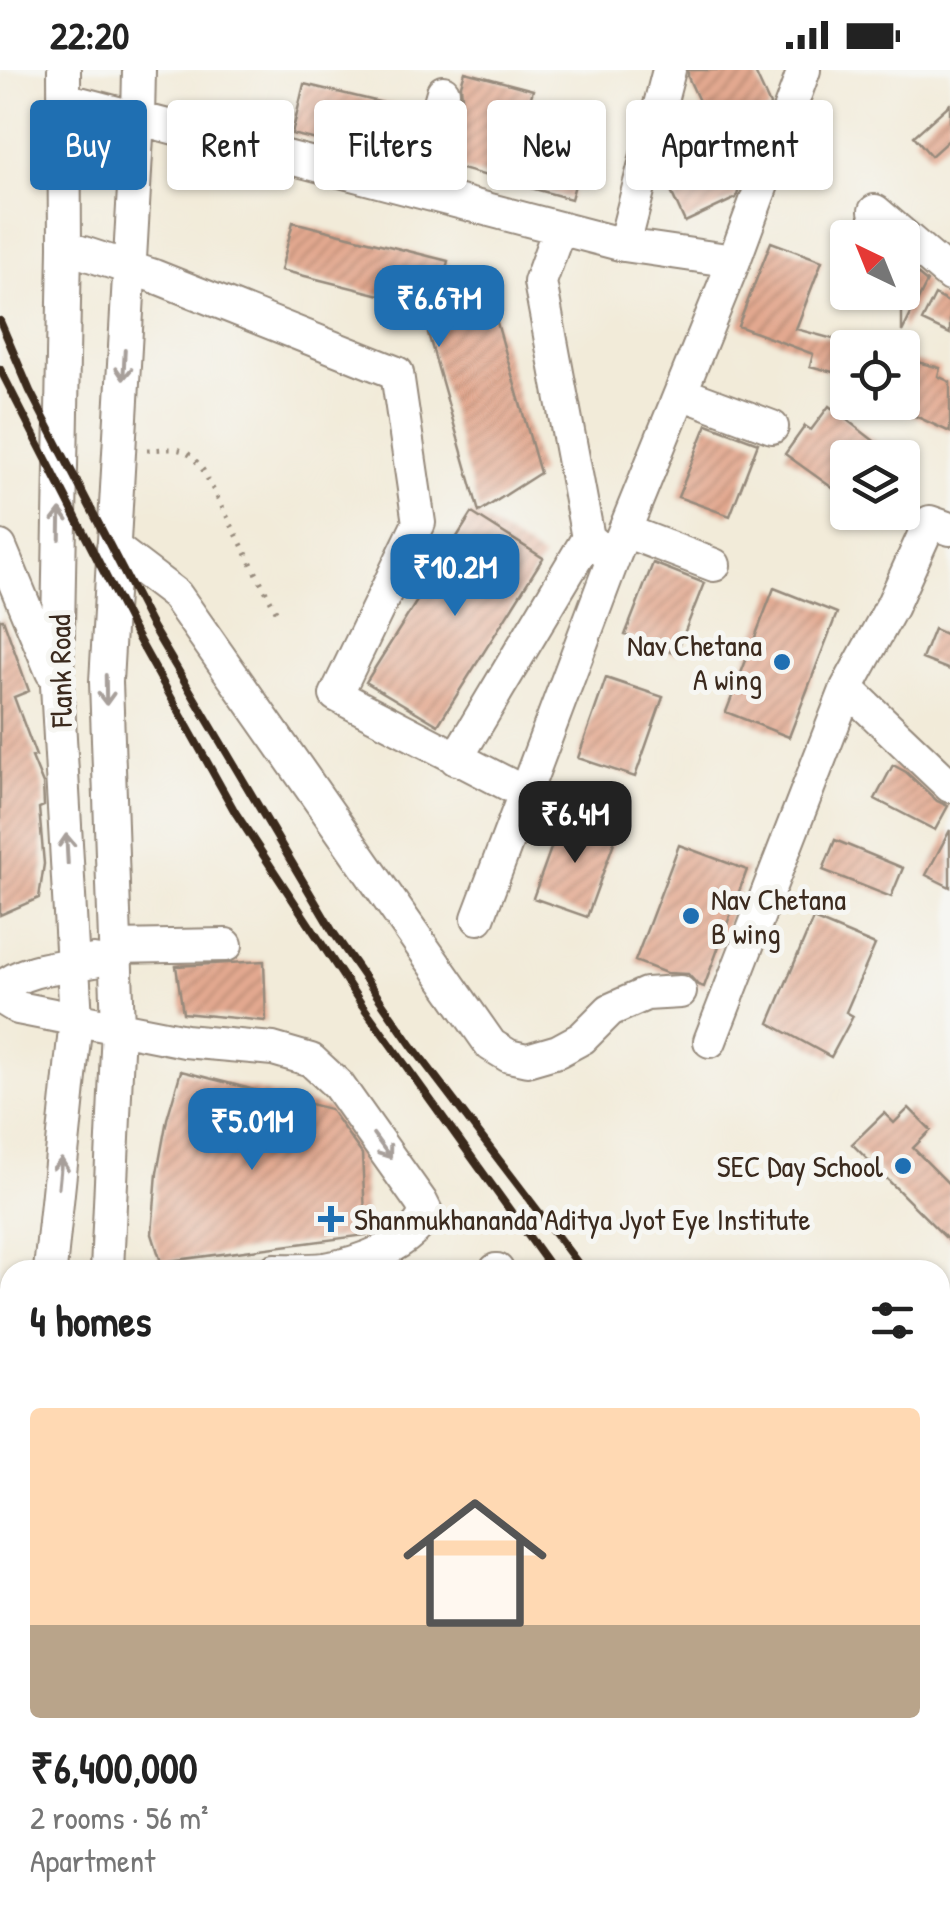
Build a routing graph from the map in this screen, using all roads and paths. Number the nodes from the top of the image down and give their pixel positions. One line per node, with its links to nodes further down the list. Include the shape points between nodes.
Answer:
1 (139, 70): 7 (street)
2 (669, 70): 15 (street)
3 (804, 70): 17 (street)
4 (64, 84): 6 (street); 16 (street, Flank Road)
5 (443, 92): 8 (street)
6 (99, 100)
7 (138, 100)
8 (441, 100)
9 (147, 120): 10 (street)
10 (314, 164)
11 (134, 190): 18 (street)
12 (415, 190): 14 (street)
13 (875, 212): 19 (street)
14 (559, 229): 15 (street); 24 (street, via 540,282)
15 (624, 245): 17 (street)
16 (65, 247): 18 (street); 30 (street, Flank Road, one-way to 16)
17 (734, 261): 20 (street)
18 (130, 268): 22 (street, one-way to 22); 32 (street, via 397,373 418,523 336,695)
19 (950, 275)
20 (680, 392): 21 (street); 25 (street)
21 (772, 427)
22 (119, 451): 27 (street); 29 (path, via 181,448 193,456)
23 (950, 528): 31 (street, via 930,522)
24 (588, 538): 25 (street); 32 (street)
25 (619, 545): 28 (street); 34 (street)
26 (0, 546): 30 (street)
27 (114, 546): 37 (street, one-way to 37, via 106,682); 40 (street, via 176,595 491,1044 527,1060 582,1038 610,1010 646,994)
28 (714, 565)
29 (276, 612)
30 (58, 685): 38 (street, Flank Road, one-way to 30)
31 (848, 688): 33 (street); 45 (street)
32 (456, 759): 34 (street)
33 (950, 786)
34 (525, 793): 35 (street)
35 (478, 918)
36 (226, 945): 37 (street)
37 (116, 952): 38 (street); 43 (street)
38 (73, 965): 39 (street, via 30,972); 42 (street, Flank Road)
39 (0, 990)
40 (680, 992)
41 (0, 998): 42 (street)
42 (76, 1019): 43 (street); 46 (street, Flank Road, one-way to 42)
43 (118, 1020): 44 (street); 47 (street); 48 (street, one-way to 48, via 185,1041 274,1049 312,1060 338,1085 426,1212 391,1247)
44 (264, 1029)
45 (710, 1042)
46 (51, 1260)
47 (107, 1260)
48 (353, 1260)

